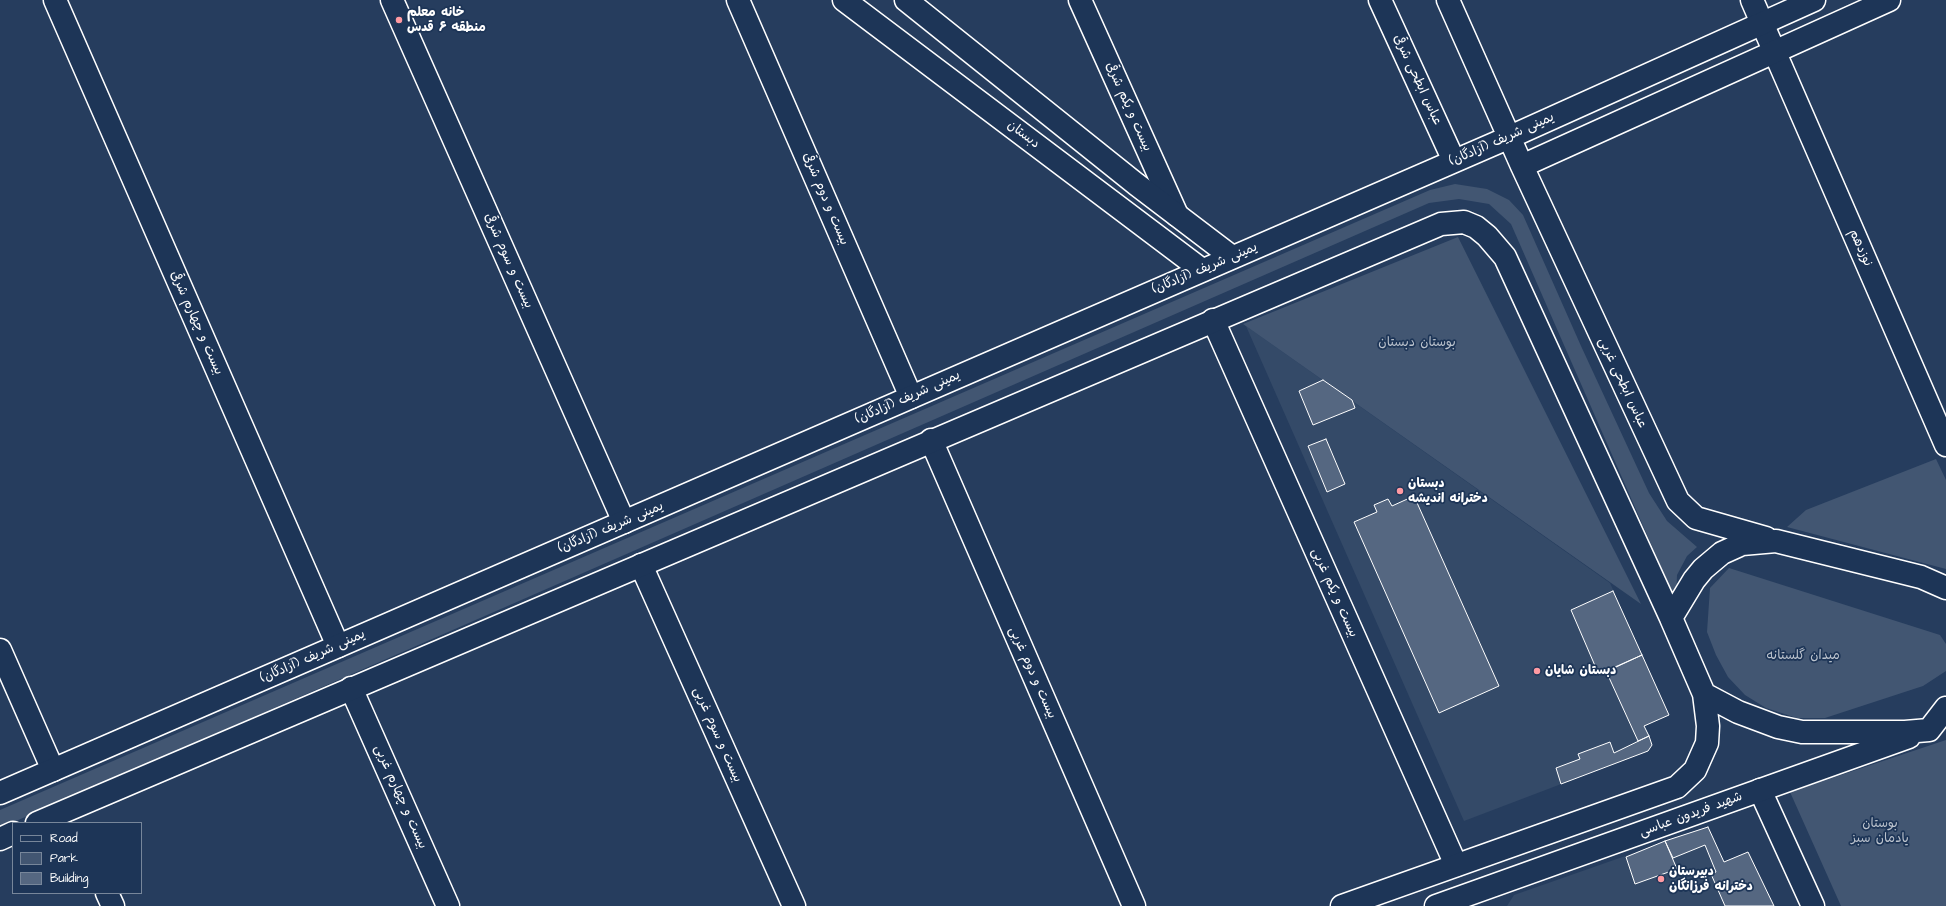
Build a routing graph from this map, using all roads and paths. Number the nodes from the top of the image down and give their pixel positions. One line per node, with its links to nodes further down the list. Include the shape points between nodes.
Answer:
1 (55, 0): 31 (street, بیست و چهارم شرقی)
2 (392, 0): 26 (street, بیست و سوم شرقی)
3 (738, 0): 23 (street, بیست و دوم شرقی)
4 (844, 0): 18 (street, دبستان)
5 (906, 0): 17 (street)
6 (1080, 0): 19 (street, بیست و یکم شرقی)
7 (1380, 0): 15 (street, عباس ابطحی شرقی)
8 (1448, 0): 14 (street)
9 (1752, 0): 12 (street)
10 (1814, 0): 12 (street, یمینی شریف (آزادگان))
11 (1890, 0): 13 (street)
12 (1762, 23): 13 (street, نوزدهم); 14 (street, یمینی شریف (آزادگان))
13 (1774, 52): 16 (street); 25 (street, نوزدهم)
14 (1510, 136): 15 (street, یمینی شریف (آزادگان)); 16 (street, عباس ابطحی غربی)
15 (1454, 161): 20 (street, یمینی شریف (آزادگان))
16 (1522, 166): 27 (street, عباس ابطحی غربی, via 1678,502 1696,518)
17 (1136, 184): 18 (street); 19 (street)
18 (1119, 208): 21 (street, دبستان)
19 (1177, 215): 20 (street)
20 (1232, 257): 21 (street, یمینی شریف (آزادگان))
21 (1202, 270): 23 (street, یمینی شریف (آزادگان))
22 (1213, 320): 24 (street); 30 (street, via 1441,224 1464,222 1476,227 1488,236 1508,264); 44 (street, بیست و یکم غربی)
23 (911, 397): 26 (street, یمینی شریف (آزادگان))
24 (931, 440): 28 (street); 50 (street, بیست و دوم غربی)
25 (1946, 445)
26 (624, 522): 31 (street, یمینی شریف (آزادگان))
27 (1776, 541): 29 (street, via 1921,577); 30 (street, via 1742,544 1722,553 1694,580)
28 (641, 565): 33 (street); 49 (street, بیست و سوم غربی)
29 (1946, 588)
30 (1671, 618): 34 (street)
31 (338, 646): 37 (street, یمینی شریف (آزادگان))
32 (0, 650): 37 (street)
33 (351, 688): 40 (street); 48 (street, بیست و چهارم غربی)
34 (1704, 694): 36 (street, via 1738,712 1778,727 1802,732 1905,732); 44 (street, via 1708,726 1707,743 1695,770 1677,787)
35 (1946, 708): 36 (street)
36 (1938, 727): 38 (street, شهید فریدون عباسی)
37 (53, 770): 39 (street, یمینی شریف (آزادگان))
38 (1760, 790): 46 (street, شهید فریدون عباسی); 53 (street)
39 (0, 793)
40 (71, 816): 41 (street)
41 (42, 822)
42 (12, 833): 43 (street)
43 (0, 839)
44 (1456, 865): 46 (street, بیست و یکم غربی); 51 (street)
45 (107, 894): 47 (street)
46 (1471, 900): 52 (street, شهید فریدون عباسی)
47 (113, 906)
48 (448, 906)
49 (794, 906)
50 (1134, 906)
51 (1342, 906)
52 (1436, 906)
53 (1813, 906)

